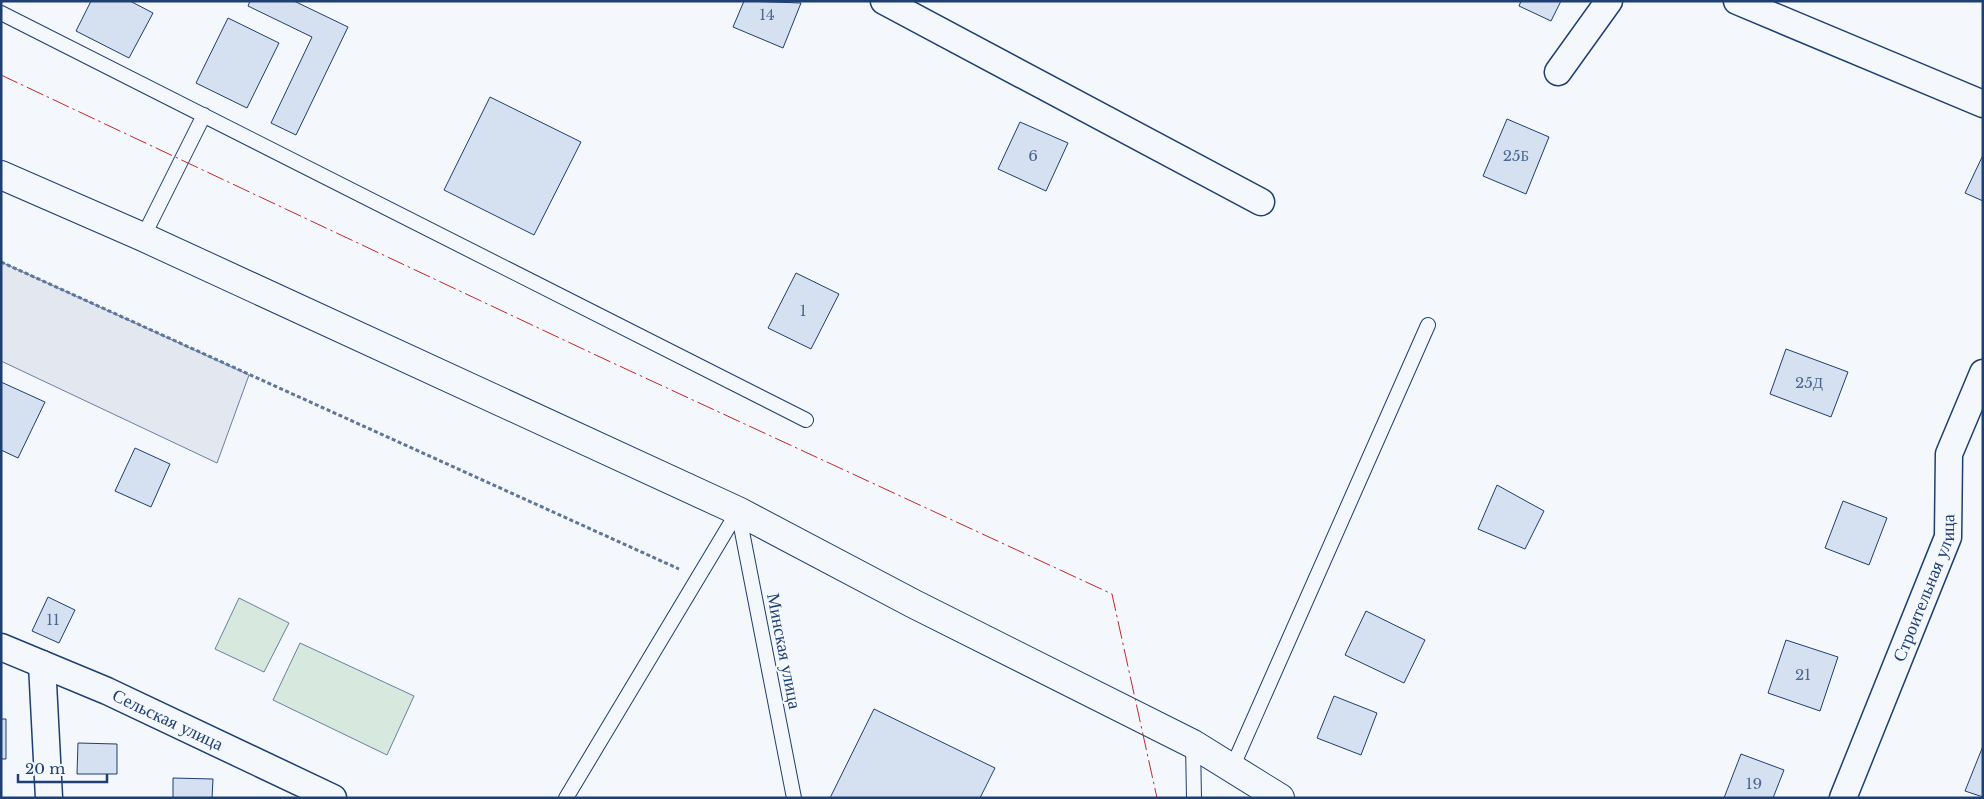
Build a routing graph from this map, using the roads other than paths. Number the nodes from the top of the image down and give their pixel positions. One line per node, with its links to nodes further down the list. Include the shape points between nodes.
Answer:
1 (884, 1): 9 (street)
2 (1609, 1): 5 (street)
3 (1737, 1): 6 (street)
4 (1, 13): 7 (lane)
5 (1558, 72)
6 (1983, 104)
7 (204, 115): 10 (lane); 13 (lane)
8 (1, 175): 10 (main road)
9 (1261, 202)
10 (143, 237): 14 (main road)
11 (1428, 325): 18 (lane)
12 (1983, 373): 25 (street, Строительная улица, via 1949,454 1948,537)
13 (806, 420)
14 (738, 511): 17 (main road, via 914,604); 21 (lane); 22 (lane, Минская улица)
15 (1, 647): 16 (street, Сельская улица)
16 (42, 664): 19 (street); 20 (street, Сельская улица, via 107,691)
17 (1193, 744): 18 (main road); 23 (lane)
18 (1232, 768): 24 (main road)
19 (49, 798)
20 (333, 798)
21 (566, 798)
22 (794, 798)
23 (1194, 798)
24 (1280, 798)
25 (1843, 798)

